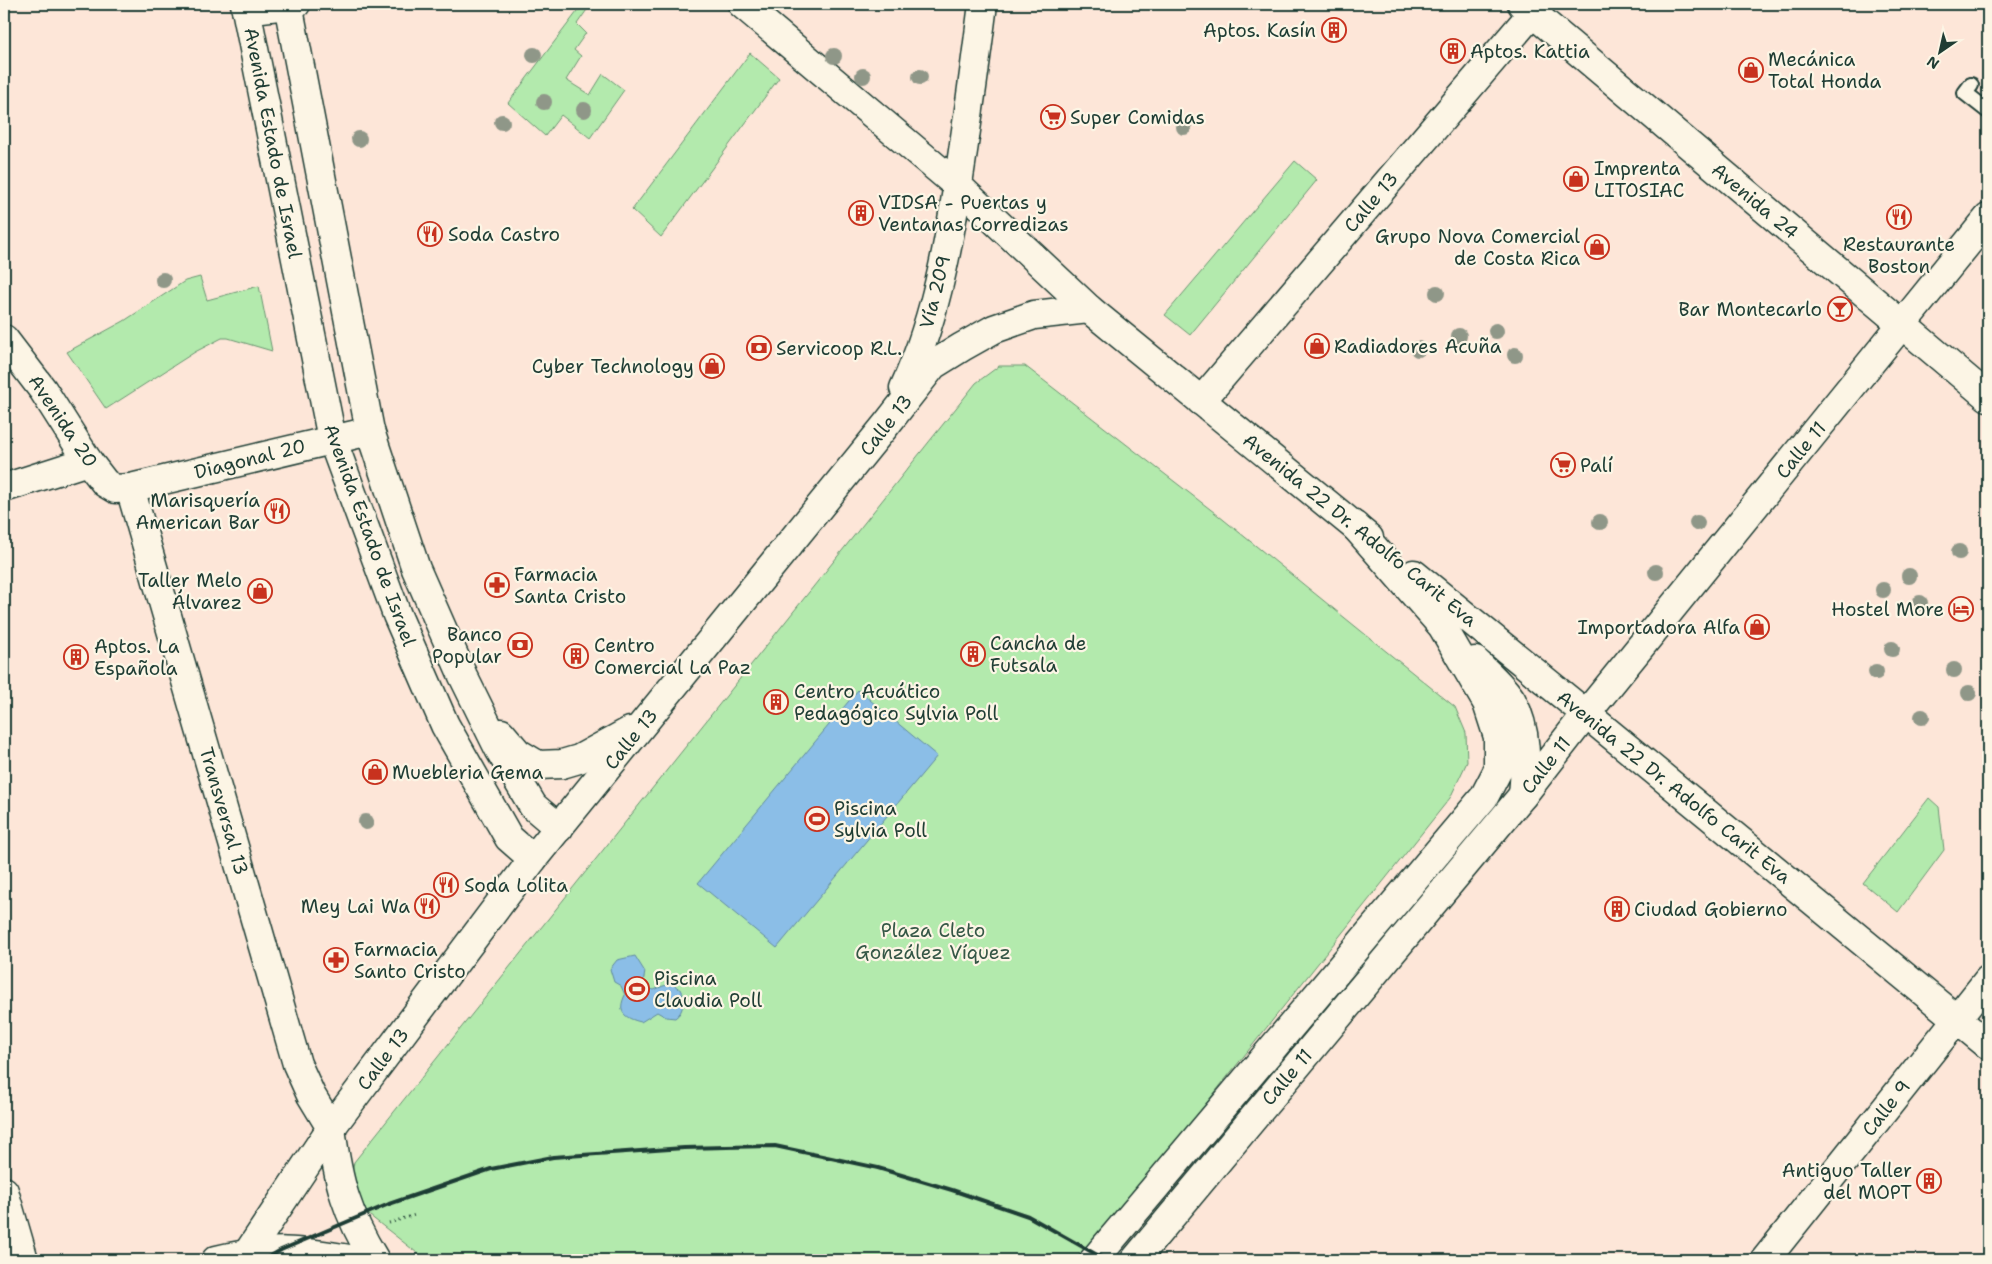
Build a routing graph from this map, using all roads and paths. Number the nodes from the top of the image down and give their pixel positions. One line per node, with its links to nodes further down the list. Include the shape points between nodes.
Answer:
1 (290, 4): 4 (main road); 16 (main road, Avenida Estado de Israel)
2 (742, 4): 8 (main road, Avenida 22 Dr. Adolfo Carit Eva)
3 (983, 4): 8 (main road, Vía 209)
4 (245, 7): 17 (main road, Avenida Estado de Israel)
5 (1531, 7): 11 (main road, Avenida 24); 14 (main road, Calle 13)
6 (1971, 85): 7 (lane, via 1965,93)
7 (1988, 111)
8 (958, 186): 10 (main road, Avenida 22 Dr. Adolfo Carit Eva); 15 (main road, Vía 209, via 931,315 911,371)
9 (1988, 218): 11 (main road, Calle 11)
10 (1089, 309): 14 (main road, Avenida 22 Dr. Adolfo Carit Eva); 15 (main road, Calle 13, via 1034,314 994,329 962,347 933,365)
11 (1902, 326): 13 (main road, Avenida 24); 24 (main road, Calle 11)
12 (4, 339): 18 (main road, Avenida 20, via 43,390)
13 (1988, 397)
14 (1202, 401): 21 (main road, Avenida 22 Dr. Adolfo Carit Eva)
15 (886, 426): 25 (main road, Calle 13)
16 (370, 431): 17 (main road, Diagonal 20); 23 (main road, Avenida Estado de Israel, via 416,569)
17 (332, 440): 20 (main road, Diagonal 20); 28 (main road, Avenida Estado de Israel, via 397,615 445,725 509,838)
18 (88, 460): 19 (main road); 20 (main road, Avenida 20, via 105,483 115,489)
19 (4, 488)
20 (130, 488): 32 (main road, Transversal 13, via 297,1064)
21 (1355, 526): 22 (main road, Calle 11); 24 (main road, Avenida 22 Dr. Adolfo Carit Eva)
22 (1442, 626): 26 (main road, via 1511,699 1523,727 1526,758); 39 (main road, Calle 11, via 1487,702 1498,738 1498,770 1484,798)
23 (463, 676): 25 (main road, via 501,734 518,753 538,765 579,759); 27 (main road, Avenida Estado de Israel, via 499,749 533,806)
24 (1586, 714): 26 (main road, Calle 11); 30 (main road, Avenida 22 Dr. Adolfo Carit Eva)
25 (644, 723): 27 (main road, Calle 13)
26 (1523, 795): 40 (main road, Calle 11)
27 (559, 828): 28 (main road, Calle 13)
28 (533, 859): 32 (main road, Calle 13)
29 (1988, 980): 30 (main road, Calle 9)
30 (1957, 1020): 31 (main road, Avenida 22 Dr. Adolfo Carit Eva); 41 (main road, Calle 9)
31 (1988, 1045)
32 (331, 1128): 34 (main road, Calle 13); 38 (main road, via 342,1190 358,1232)
33 (4, 1191): 35 (main road)
34 (246, 1256): 36 (main road); 37 (main road, via 281,1250)
35 (24, 1260)
36 (216, 1260)
37 (355, 1260)
38 (375, 1260)
39 (1094, 1260)
40 (1135, 1260)
41 (1766, 1260)

